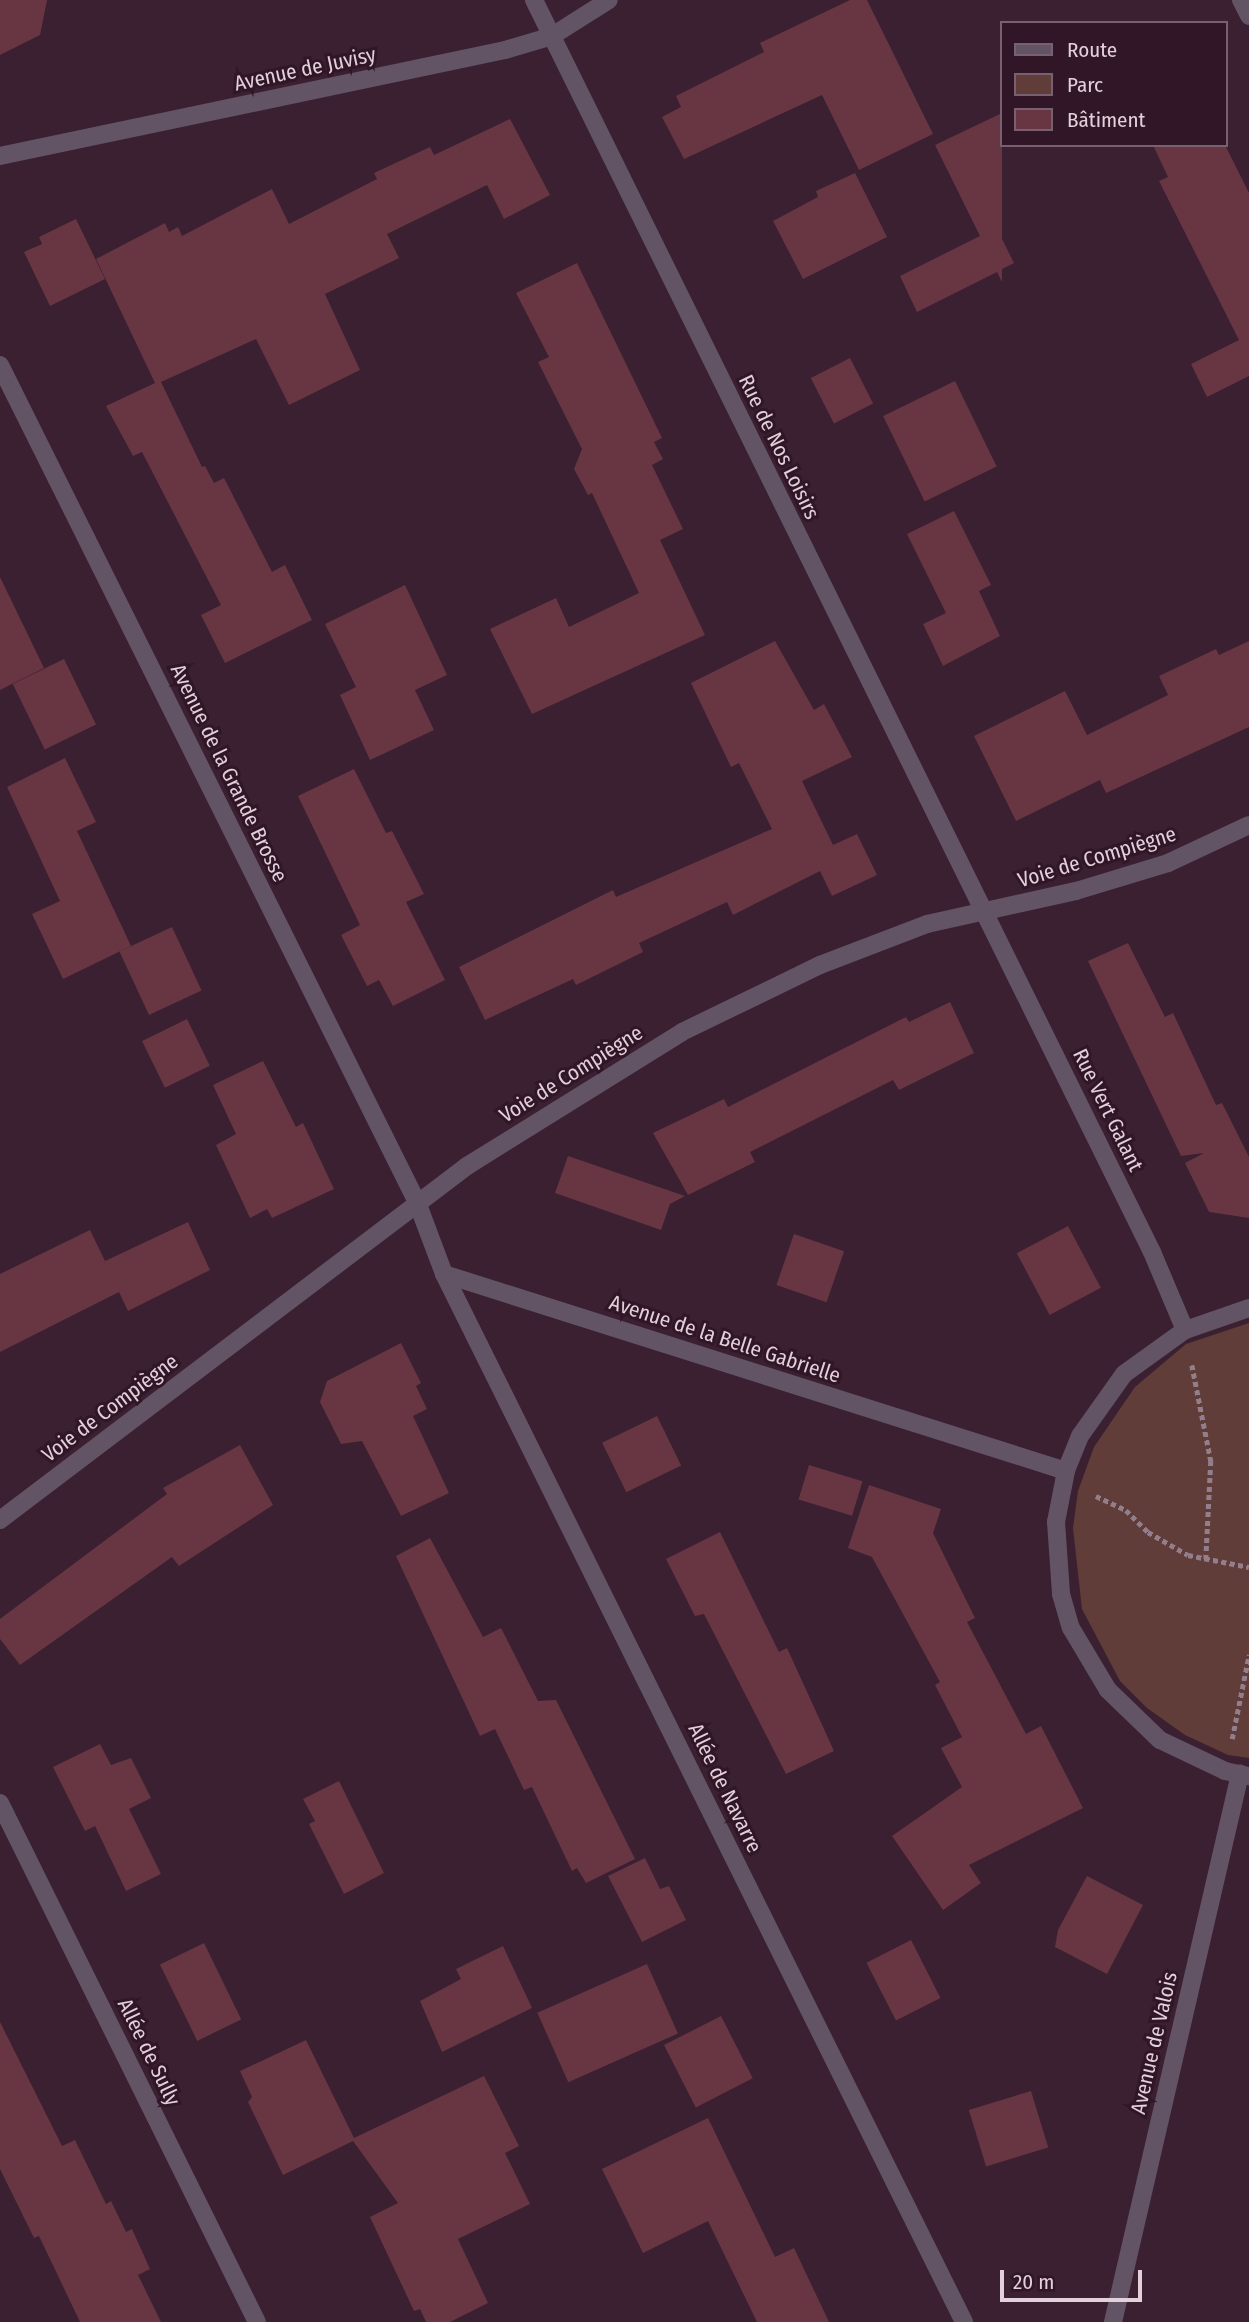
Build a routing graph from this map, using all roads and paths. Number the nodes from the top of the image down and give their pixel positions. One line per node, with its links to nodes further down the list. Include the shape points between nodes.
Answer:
1 (534, 0): 5 (street, Rue de Nos Loisirs)
2 (609, 0): 5 (street, Avenue de Juvisy)
3 (1241, 0): 4 (street)
4 (1249, 16)
5 (552, 36): 6 (street, Avenue de Juvisy, via 505,50); 9 (street, Rue de Nos Loisirs)
6 (0, 156)
7 (0, 365): 10 (street, Avenue de la Grande Brosse)
8 (1249, 825): 9 (street, Voie de Compiègne, via 1168,863)
9 (985, 913): 10 (street, Voie de Compiègne, via 927,924 820,965 682,1032); 13 (street, Rue Vert Galant, via 1152,1251)
10 (417, 1202): 11 (street); 15 (street, Voie de Compiègne)
11 (444, 1274): 14 (street, Avenue de la Belle Gabrielle); 22 (street, Allée de Navarre)
12 (1249, 1308): 13 (street)
13 (1185, 1330): 14 (street, via 1124,1374 1087,1425); 16 (path, via 1211,1461)
14 (1064, 1479): 16 (path, via 1111,1501 1168,1545); 19 (street, via 1056,1522 1061,1594 1087,1661 1132,1717 1160,1740)
15 (0, 1520)
16 (1206, 1560): 17 (path)
17 (1249, 1567)
18 (1249, 1655): 19 (path)
19 (1238, 1774): 23 (street, Avenue de Valois)
20 (0, 1802): 21 (street, Allée de Sully)
21 (257, 2322)
22 (964, 2322)
23 (1113, 2322)

